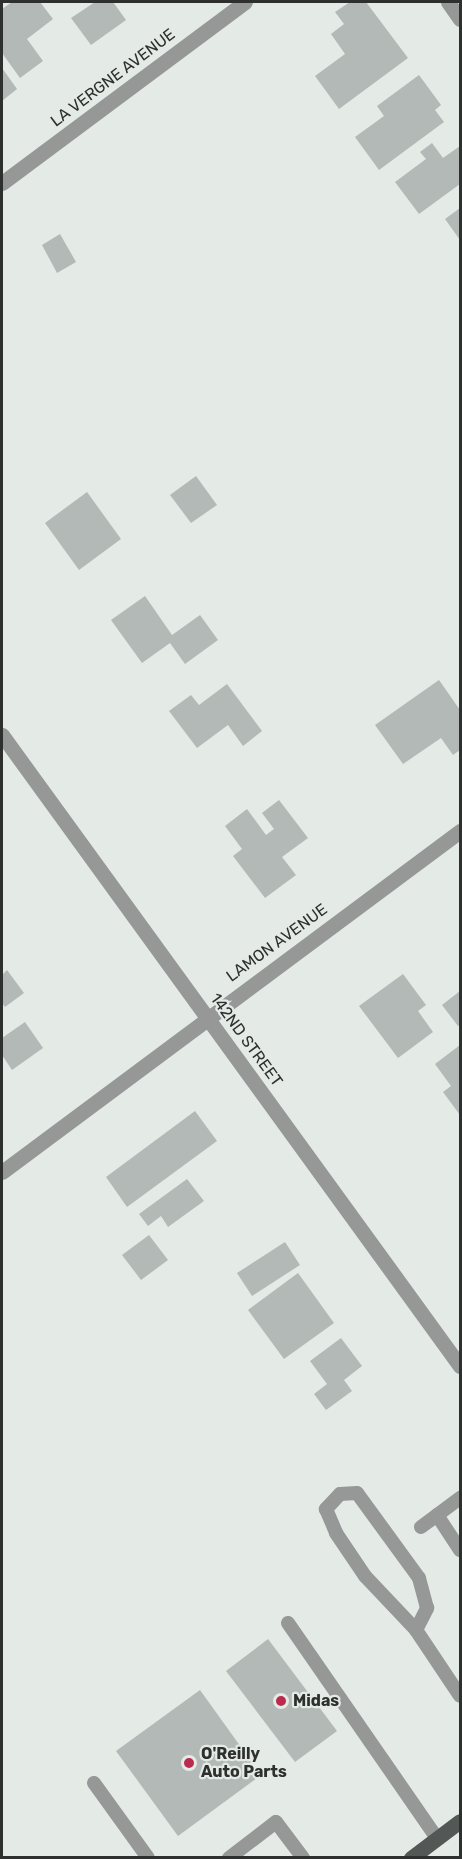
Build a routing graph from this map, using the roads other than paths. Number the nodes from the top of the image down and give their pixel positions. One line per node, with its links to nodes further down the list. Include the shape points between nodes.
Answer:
1 (245, 2): 4 (street, LA VERGNE AVENUE)
2 (448, 2): 3 (street)
3 (460, 19)
4 (2, 183)
5 (2, 735): 7 (street, 142ND STREET)
6 (460, 831): 7 (street, LAMON AVENUE)
7 (207, 1017): 8 (street, LAMON AVENUE); 9 (street, 142ND STREET)
8 (2, 1172)
9 (460, 1366)
10 (460, 1498): 11 (lane)
11 (437, 1515): 12 (lane); 13 (lane)
12 (421, 1527)
13 (460, 1550)
14 (288, 1623): 19 (lane)
15 (416, 1630): 15 (lane, via 428,1608 419,1578 357,1493 340,1494 326,1509 336,1533 366,1576); 16 (lane)
16 (460, 1696)
17 (94, 1783): 20 (lane)
18 (460, 1821): 19 (main road)
19 (437, 1838): 23 (main road)
20 (148, 1857)
21 (229, 1857): 22 (lane, via 276,1822)
22 (303, 1857)
23 (411, 1857)

